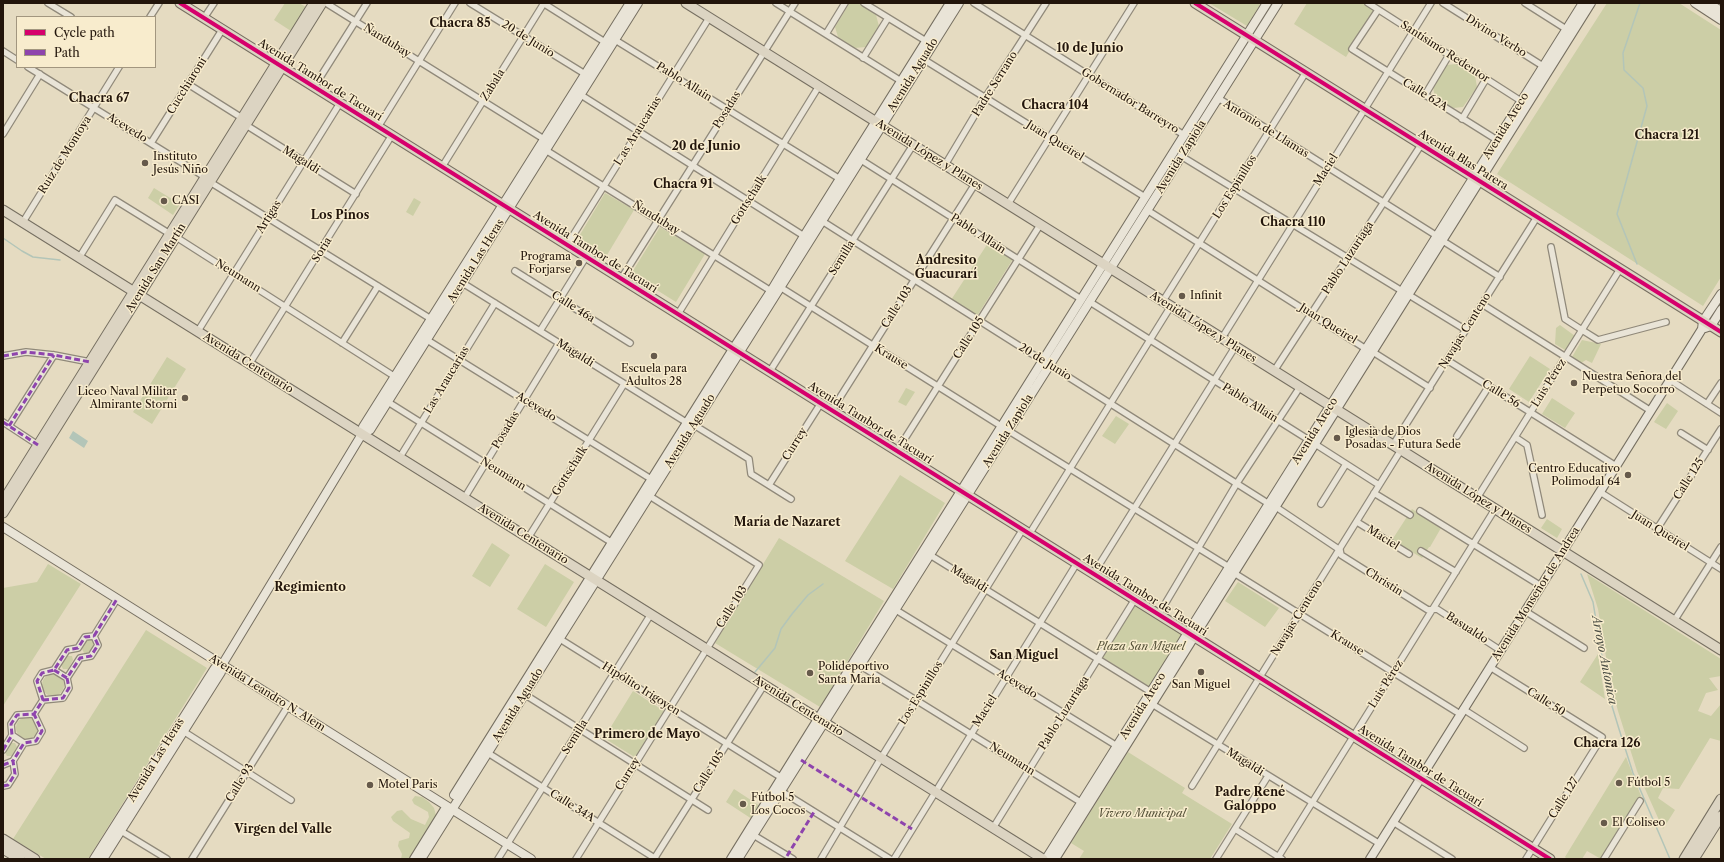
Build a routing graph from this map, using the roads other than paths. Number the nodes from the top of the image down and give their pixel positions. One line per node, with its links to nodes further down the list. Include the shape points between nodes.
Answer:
1 (48, 3): 38 (street)
2 (159, 3): 39 (street)
3 (180, 3): 40 (main road, Avenida Tambor de Tacuarí)
4 (214, 3): 40 (street)
5 (315, 3): 61 (main road, Avenida San Martín)
6 (326, 3): 44 (street, Ñandubay)
7 (367, 3): 44 (street)
8 (455, 3): 60 (street)
9 (470, 3): 49 (street, 20 de Junio)
10 (544, 3): 49 (street, Zabala); 52 (street, Pablo Allain)
11 (630, 3): 52 (main road, Avenida Las Heras)
12 (638, 3): 52 (main road, Avenida Las Heras)
13 (686, 3): 41 (main road, Avenida López y Planes)
14 (776, 3): 36 (street)
15 (795, 3): 36 (street, Posadas)
16 (845, 3): 48 (street)
17 (864, 3): 42 (street)
18 (959, 3): 34 (main road, Avenida Aguado)
19 (974, 3): 50 (street, Gobernador Barreyro)
20 (1046, 3): 50 (street, Padre Serrano)
21 (1134, 3): 70 (street)
22 (1195, 3): 51 (main road, Avenida Blas Parera)
23 (1267, 3): 51 (main road, Avenida Zapiola)
24 (1278, 3): 51 (main road, Avenida Zapiola)
25 (1368, 3): 35 (street, Santísimo Redentor)
26 (1431, 3): 47 (street, Maciel)
27 (1443, 3): 64 (street, Divino Verbo)
28 (1524, 3): 33 (street)
29 (1583, 3): 46 (main road, Avenida Areco)
30 (1591, 3): 64 (main road, Avenida Areco)
31 (1695, 3): 43 (main road)
32 (1708, 3): 37 (main road)
33 (1532, 5): 46 (street)
34 (949, 6): 53 (main road, Avenida Aguado); 59 (main road, Avenida Aguado)
35 (1378, 10): 47 (street, Santísimo Redentor); 66 (street, Calle 62A, via 1352,49)
36 (790, 11): 48 (street); 55 (street, Posadas)
37 (1721, 11)
38 (69, 16)
39 (151, 16)
40 (204, 18): 45 (main road, Avenida Tambor de Tacuarí)
41 (709, 18): 55 (main road, Avenida López y Planes); 69 (street, L as Araucarias)
42 (888, 18): 53 (street); 57 (street)
43 (1721, 20)
44 (355, 22): 60 (street, Ñandubay); 75 (street)
45 (222, 30): 61 (main road, Avenida Tambor de Tacuarí); 73 (street, Cucchiaroni)
46 (1566, 30): 64 (main road, Avenida Areco)
47 (1413, 32): 56 (street, Santísimo Redentor); 66 (street, Maciel)
48 (826, 34): 57 (street)
49 (524, 36): 68 (street, 20 de Junio); 81 (street, Zabala)
50 (1026, 36): 70 (street, Gobernador Barreyro); 78 (street, Padre Serrano)
51 (1251, 38): 65 (main road, Avenida Blas Parera); 79 (main road, Avenida Zapiola); 95 (main road, Avenida Zapiola)
52 (610, 41): 68 (main road, Avenida Las Heras); 69 (street, Pablo Allain); 76 (main road, Avenida Las Heras)
53 (926, 41): 72 (main road, Avenida Aguado)
54 (3, 51): 58 (street)
55 (764, 52): 74 (main road, Avenida López y Planes); 84 (street, Posadas)
56 (1449, 55): 71 (street, Santísimo Redentor); 77 (street)
57 (863, 58): 72 (street)
58 (16, 59)
59 (924, 59): 78 (street, Juan Queirel); 88 (main road, Avenida Aguado)
60 (419, 61): 81 (street, Ñandubay); 90 (street)
61 (279, 66): 75 (main road, Avenida Tambor de Tacuarí); 87 (main road, Avenida San Martín)
62 (30, 68): 67 (street, Acevedo)
63 (118, 68): 83 (street, Ruíz de Montoya)
64 (1546, 68): 80 (main road, Avenida Areco); 112 (main road, Avenida Areco)
65 (1306, 72): 85 (main road, Avenida Blas Parera); 92 (street, Los Espinillos)
66 (1388, 72): 77 (street, Calle 62A); 85 (street, Maciel)
67 (40, 74): 83 (street, Acevedo); 89 (street)
68 (585, 74): 101 (main road, Avenida Las Heras)
69 (673, 75): 84 (street, Pablo Allain); 91 (street, L as Araucarias)
70 (1089, 75): 95 (street, Gobernador Barreyro); 96 (street)
71 (1486, 79): 80 (street, Santísimo Redentor); 86 (street)
72 (901, 81): 88 (main road, Avenida Aguado)
73 (188, 84): 87 (street, Magaldi); 98 (street, Cucchiaroni)
74 (819, 86): 88 (main road, Avenida López y Planes); 99 (street, Gottschalk)
75 (314, 87): 82 (main road, Avenida Tambor de Tacuarí)
76 (580, 95): 91 (street); 101 (main road, Avenida Las Heras)
77 (1425, 95): 86 (street, Calle 62A)
78 (985, 98): 96 (street, Juan Queirel); 107 (street, Padre Serrano)
79 (1218, 98): 92 (street, Antonio de Llamas); 103 (main road, Avenida Zapiola)
80 (1521, 101): 97 (main road, Avenida Areco)
81 (483, 102): 101 (street, Ñandubay); 108 (street, Zabala)
82 (340, 103): 90 (main road, Avenida Tambor de Tacuarí); 105 (street, Artigas)
83 (94, 108): 98 (street, Acevedo); 130 (street, Ruíz de Montoya)
84 (728, 109): 99 (street, Pablo Allain); 106 (street, Posadas)
85 (1365, 109): 100 (main road, Avenida Blas Parera); 109 (street, Maciel)
86 (1462, 119): 97 (street, Calle 62A)
87 (244, 122): 105 (street, Magaldi); 113 (main road, Avenida San Martín)
88 (879, 124): 102 (main road, Avenida López y Planes); 104 (main road, Avenida Aguado)
89 (5, 125): 93 (street)
90 (378, 127): 94 (main road, Avenida Tambor de Tacuarí)
91 (638, 131): 106 (street); 115 (street, L as Araucarias)
92 (1270, 131): 109 (street, Antonio de Llamas); 116 (street, Los Espinillos)
93 (3, 134)
94 (392, 135): 108 (main road, Avenida Tambor de Tacuarí); 117 (street, Soria)
95 (1184, 135): 118 (main road, Avenida Zapiola)
96 (1050, 137): 118 (street, Juan Queirel); 121 (street)
97 (1497, 140): 112 (main road, Avenida Areco)
98 (151, 143): 113 (street, Acevedo)
99 (784, 144): 110 (street, Pablo Allain); 119 (street, Gottschalk)
100 (1421, 144): 112 (main road, Avenida Blas Parera); 120 (street, Pablo Luzuriaga)
101 (545, 145): 115 (street, Ñandubay); 122 (main road, Avenida Las Heras)
102 (913, 145): 107 (main road, Avenida López y Planes); 111 (street, Semilla)
103 (1181, 156): 116 (street); 124 (main road, Avenida Zapiola)
104 (858, 158): 110 (main road, Avenida Aguado); 111 (street, Pablo Allain); 129 (main road, Avenida Aguado)
105 (303, 161): 117 (street, Magaldi); 126 (street, Artigas)
106 (693, 165): 119 (street); 128 (street, Posadas)
107 (945, 165): 114 (main road, Avenida López y Planes)
108 (442, 167): 122 (main road, Avenida Tambor de Tacuarí)
109 (1328, 168): 120 (street, Antonio de Llamas); 131 (street, Maciel)
110 (840, 179): 134 (main road, Avenida Aguado)
111 (892, 179): 127 (street, Pablo Allain); 136 (street, Semilla)
112 (1477, 179): 125 (main road, Avenida Blas Parera); 135 (main road, Avenida Areco)
113 (208, 180): 126 (street, Acevedo); 133 (main road, Avenida San Martín)
114 (975, 184): 121 (main road, Avenida López y Planes); 127 (street, Calle 103)
115 (604, 186): 128 (street, Ñandubay); 138 (street, L as Araucarias)
116 (1234, 188): 131 (street); 137 (street, Los Espinillos)
117 (356, 194): 140 (street, Soria)
118 (1146, 197): 146 (main road, Avenida Zapiola)
119 (749, 200): 134 (street); 141 (street, Gottschalk)
120 (1384, 203): 135 (street, Antonio de Llamas); 144 (street, Pablo Luzuriaga)
121 (1008, 204): 132 (main road, Avenida López y Planes)
122 (506, 207): 138 (main road, Avenida Tambor de Tacuarí); 154 (main road, Avenida Las Heras)
123 (3, 210): 130 (main road, Avenida Centenario)
124 (1147, 210): 137 (street, Juan Queirel); 146 (main road, Avenida Zapiola)
125 (1537, 217): 147 (main road, Avenida Blas Parera); 150 (street, Navajas Centeno)
126 (268, 218): 140 (street, Acevedo); 149 (street, Artigas)
127 (953, 218): 145 (street, Pablo Allain); 152 (street, Calle 103)
128 (658, 220): 141 (street, Ñandubay); 151 (street, Posadas)
129 (822, 221): 136 (street, 20 de Junio); 156 (main road, Avenida Aguado)
130 (23, 222): 143 (main road, Avenida Centenario)
131 (1293, 224): 144 (street); 153 (street, Maciel)
132 (1040, 225): 145 (street, Calle 105); 146 (main road, Avenida López y Planes)
133 (173, 235): 143 (street, Neumann, via 115,200); 149 (street, Neumann); 158 (main road, Avenida San Martín)
134 (804, 236): 157 (main road, Avenida Aguado)
135 (1440, 238): 150 (street, Antonio de Llamas); 159 (main road, Avenida Areco)
136 (853, 241): 152 (street, 20 de Junio); 167 (street, Semilla)
137 (1200, 243): 153 (street, Juan Queirel); 164 (street, Los Espinillos)
138 (567, 245): 142 (main road, Avenida Tambor de Tacuarí)
139 (1551, 247): 176 (street, via 1565,319)
140 (321, 250): 155 (street, Acevedo); 166 (street, Soria)
141 (715, 255): 157 (street, Ñandubay); 169 (street, Gottschalk)
142 (586, 256): 151 (main road, Avenida Tambor de Tacuarí); 161 (street)
143 (79, 258): 158 (main road, Avenida Centenario)
144 (1348, 258): 159 (street); 170 (street, Pablo Luzuriaga)
145 (1018, 260): 162 (street, Pablo Allain); 172 (street, Calle 105)
146 (1107, 266): 162 (main road, Avenida Zapiola); 164 (main road, Avenida López y Planes)
147 (1620, 269): 174 (main road, Avenida Blas Parera); 176 (street, Luis Pérez)
148 (515, 271): 161 (street, Calle 46a)
149 (234, 274): 166 (street, Neumann); 177 (street, Artigas)
150 (1500, 277): 165 (street, Navajas Centeno)
151 (621, 279): 169 (main road, Avenida Tambor de Tacuarí)
152 (914, 280): 172 (street, 20 de Junio); 186 (street, Calle 103)
153 (1258, 280): 170 (street, Juan Queirel); 181 (street, Maciel)
154 (459, 281): 163 (street, Magaldi); 171 (main road, Avenida Las Heras); 180 (main road, Avenida Las Heras)
155 (378, 286): 171 (street, Acevedo); 183 (street)
156 (780, 287): 167 (street, Krause); 188 (main road, Avenida Aguado)
157 (772, 291): 188 (main road, Avenida Aguado)
158 (137, 293): 177 (main road, Avenida Centenario); 195 (main road, Avenida San Martín); 260 (main road, Avenida San Martín)
159 (1406, 293): 175 (street); 189 (main road, Avenida Areco)
160 (1721, 294): 174 (main road, Avenida Monseñor de Andrea)
161 (560, 299): 178 (street); 185 (street, Calle 46a)
162 (1086, 300): 182 (street, Pablo Allain); 197 (main road, Avenida Zapiola)
163 (495, 303): 178 (street, Magaldi); 193 (street, Las Araucarias)
164 (1167, 304): 181 (main road, Avenida López y Planes); 182 (street, Los Espinillos)
165 (1482, 304): 175 (street, Navajas Centeno); 192 (street)
166 (286, 306): 183 (street, Neumann); 196 (street, Soria)
167 (811, 307): 186 (street, Krause); 199 (street, Semilla)
168 (1721, 310): 174 (main road, Avenida Monseñor de Andrea)
169 (678, 314): 188 (main road, Avenida Tambor de Tacuarí)
170 (1312, 314): 189 (street, Juan Queirel); 198 (street, Pablo Luzuriaga)
171 (431, 319): 180 (main road, Avenida Las Heras)
172 (980, 321): 197 (street, 20 de Junio); 206 (street, Calle 105)
173 (1666, 322): 176 (street, via 1598,340)
174 (1706, 326): 179 (main road, Avenida Blas Parera); 202 (main road, Avenida Monseñor de Andrea)
175 (1466, 330): 194 (street, Navajas Centeno)
176 (1582, 330): 192 (street, Luis Pérez)
177 (198, 331): 196 (main road, Avenida Centenario)
178 (540, 331): 184 (street, Magaldi)
179 (1721, 332)
180 (424, 337): 193 (street, Acevedo); 200 (main road, Avenida Las Heras)
181 (1222, 338): 187 (main road, Avenida López y Planes)
182 (1150, 340): 201 (street, Pablo Allain); 212 (street, Los Espinillos)
183 (342, 343): 200 (street, Neumann)
184 (559, 343): 204 (street, Magaldi); 209 (street, Posadas)
185 (630, 344)
186 (873, 346): 206 (street, Krause); 215 (street, Calle 103)
187 (1235, 347): 198 (main road, Avenida López y Planes); 201 (street)
188 (736, 350): 199 (main road, Avenida Tambor de Tacuarí); 222 (main road, Avenida Aguado)
189 (1369, 350): 208 (street, Juan Queirel); 214 (main road, Avenida Areco)
190 (54, 355): 191 (street, via 26,352); 195 (street); 223 (street)
191 (3, 356)
192 (1565, 357): 216 (street); 217 (street, Luis Pérez)
193 (460, 360): 209 (street, Acevedo); 221 (street, Las Araucarias)
194 (1447, 360): 205 (street, Calle 56); 208 (street, Navajas Centeno)
195 (90, 362): 233 (main road, Avenida San Martín)
196 (250, 363): 227 (main road, Avenida Centenario)
197 (1046, 363): 212 (street, 20 de Junio); 224 (main road, Avenida Zapiola)
198 (1274, 371): 207 (main road, Avenida López y Planes)
199 (770, 372): 211 (main road, Avenida Tambor de Tacuarí)
200 (398, 379): 210 (main road, Avenida Las Heras); 227 (main road, Avenida Las Heras, via 363,427)
201 (1214, 380): 219 (street, Pablo Allain); 232 (street)
202 (1670, 380): 213 (street); 216 (main road, Avenida Monseñor de Andrea)
203 (1721, 383): 213 (street)
204 (624, 384): 222 (street, Magaldi); 230 (street, Gottschalk)
205 (1489, 386): 217 (street, Calle 56); 228 (street)
206 (938, 387): 224 (street, Krause); 236 (street, Calle 105)
207 (1300, 387): 214 (main road, Avenida López y Planes); 219 (street)
208 (1430, 388): 234 (street, Navajas Centeno)
209 (524, 400): 230 (street, Acevedo); 238 (street, Posadas)
210 (388, 402): 221 (street, Neumann); 227 (main road, Avenida Las Heras, via 370,430)
211 (821, 403): 215 (main road, Avenida Tambor de Tacuarí); 245 (street, Currey)
212 (1111, 403): 232 (street, 20 de Junio); 241 (street, Los Espinillos)
213 (1707, 404): 218 (street)
214 (1333, 408): 231 (main road, Avenida Areco); 234 (main road, Avenida López y Planes)
215 (832, 410): 236 (main road, Avenida Tambor de Tacuarí)
216 (1651, 411): 240 (main road, Avenida Monseñor de Andrea)
217 (1531, 412): 229 (street, Luis Pérez); 240 (street, Calle 56)
218 (1721, 413)
219 (1279, 421): 231 (street, Pablo Allain); 243 (street)
220 (3, 422): 223 (street)
221 (421, 423): 237 (street, Las Araucarias); 238 (street, Neumann)
222 (691, 425): 242 (main road, Avenida Aguado); 245 (street, Magaldi, via 749,459 752,474); 249 (main road, Avenida Aguado)
223 (9, 426): 233 (street)
224 (1005, 429): 241 (street, Krause); 247 (main road, Avenida Zapiola)
225 (1721, 429): 235 (street, Calle 125)
226 (1681, 433): 235 (street)
227 (362, 434): 237 (main road, Avenida Centenario); 307 (main road, Avenida Las Heras)
228 (1457, 436)
229 (1515, 437): 251 (street, Luis Pérez); 262 (street, via 1528,445)
230 (589, 440): 242 (street, Acevedo); 254 (street, Gottschalk)
231 (1312, 442): 239 (street, Pablo Allain); 256 (main road, Avenida Areco)
232 (1175, 444): 243 (street, 20 de Junio); 257 (street)
233 (38, 445): 253 (main road, Avenida San Martín)
234 (1397, 448): 244 (street, Navajas Centeno); 251 (main road, Avenida López y Planes)
235 (1708, 450): 265 (street, Calle 125)
236 (898, 451): 247 (main road, Avenida Tambor de Tacuarí)
237 (400, 457): 250 (main road, Avenida Centenario)
238 (486, 463): 250 (street, Posadas); 254 (street, Neumann)
239 (1346, 464): 244 (street, Pablo Allain); 255 (street)
240 (1616, 466): 246 (main road, Avenida Monseñor de Andrea)
241 (1070, 469): 257 (street, Krause); 266 (street, Los Espinillos)
242 (651, 479): 249 (main road, Avenida Aguado)
243 (1237, 483): 256 (street, 20 de Junio); 271 (street)
244 (1379, 485): 248 (street, Navajas Centeno)
245 (769, 486): 252 (street, Magaldi)
246 (1600, 492): 265 (street, Juan Queirel); 274 (main road, Avenida Monseñor de Andrea)
247 (964, 493): 266 (main road, Avenida Tambor de Tacuarí); 276 (main road, Avenida Zapiola); 327 (main road, Avenida Zapiola)
248 (1374, 493): 261 (street); 263 (street, Navajas Centeno)
249 (646, 494): 268 (main road, Avenida Aguado); 302 (street, Calle 103, via 759,565)
250 (465, 497): 267 (main road, Avenida Centenario)
251 (1477, 498): 258 (main road, Avenida López y Planes)
252 (791, 499)
253 (3, 500)
254 (550, 503): 267 (street, Gottschalk); 268 (street, Neumann)
255 (1321, 504)
256 (1272, 505): 272 (street); 280 (main road, Avenida Areco)
257 (1134, 508): 271 (street, Krause); 282 (street)
258 (1495, 509): 269 (street, Luis Pérez); 274 (main road, Avenida López y Planes)
259 (1420, 511): 269 (street)
260 (3, 513)
261 (1410, 515)
262 (1542, 515)
263 (1357, 522): 272 (street, Navajas Centeno); 275 (street, Maciel)
264 (3, 527): 286 (main road, Avenida Leandro N. Alem)
265 (1657, 529): 278 (street, Juan Queirel)
266 (1026, 531): 277 (main road, Avenida Tambor de Tacuarí); 285 (street, Los Espinillos)
267 (528, 538): 283 (main road, Avenida Centenario)
268 (615, 544): 283 (main road, Avenida Aguado)
269 (1473, 544): 281 (street, Luis Pérez); 284 (street)
270 (1721, 547): 278 (street)
271 (1198, 548): 280 (street, Krause); 292 (street)
272 (1340, 550): 289 (street, Christin, via 1341,555 1428,610); 293 (street, Navajas Centeno)
273 (1421, 551): 281 (street)
274 (1563, 551): 284 (main road, Avenida Monseñor de Andrea); 294 (main road, Avenida López y Planes)
275 (1409, 554)
276 (930, 555): 285 (street, Magaldi); 288 (main road, Avenida Zapiola)
277 (1077, 563): 282 (main road, Avenida Tambor de Tacuarí); 295 (street, Maciel)
278 (1711, 563): 279 (street, Juan Queirel); 294 (street)
279 (1721, 569)
280 (1232, 570): 293 (street, Krause); 296 (main road, Avenida Areco)
281 (1456, 572): 289 (street, Luis Pérez)
282 (1094, 573): 287 (main road, Avenida Tambor de Tacuarí)
283 (594, 579): 291 (main road, Avenida Centenario); 298 (main road, Avenida Aguado); 361 (main road, Avenida Aguado)
284 (1540, 586): 290 (main road, Avenida Monseñor de Andrea)
285 (985, 589): 295 (street, Magaldi); 299 (street, Los Espinillos)
286 (117, 599): 297 (street); 307 (main road, Avenida Leandro N. Alem)
287 (1135, 599): 292 (main road, Avenida Tambor de Tacuarí); 306 (street, Pablo Luzuriaga)
288 (896, 610): 299 (street, Acevedo); 308 (main road, Avenida Zapiola)
289 (1432, 610): 303 (street, Basualdo, via 1437,609); 311 (street, Luis Pérez)
290 (1524, 611): 301 (street); 303 (main road, Avenida Monseñor de Andrea)
291 (651, 614): 302 (main road, Avenida Centenario); 312 (street, Semilla)
292 (1159, 614): 296 (main road, Avenida Tambor de Tacuarí)
293 (1300, 614): 311 (street, Krause); 313 (street, Navajas Centeno)
294 (1674, 621): 304 (main road, Avenida López y Planes)
295 (1040, 623): 306 (street, Magaldi); 315 (street, Maciel)
296 (1191, 634): 313 (main road, Avenida Tambor de Tacuarí); 317 (main road, Avenida Areco); 321 (main road, Avenida Areco)
297 (94, 636): 300 (street, via 86,636); 305 (street, via 98,645 91,656)
298 (560, 639): 312 (street, Hipólito Irigoyen); 318 (main road, Avenida Aguado)
299 (952, 644): 315 (street, Acevedo); 320 (street, Los Espinillos)
300 (78, 648): 305 (street); 310 (street, via 66,650)
301 (1584, 648)
302 (706, 649): 316 (main road, Avenida Centenario); 323 (street, Currey)
303 (1500, 650): 309 (main road, Avenida Monseñor de Andrea)
304 (1721, 650)
305 (80, 658): 314 (street)
306 (1097, 659): 317 (street, Magaldi); 325 (street, Pablo Luzuriaga)
307 (222, 665): 322 (main road, Avenida Leandro N. Alem); 329 (main road, Avenida Las Heras, via 221,672); 379 (main road, Avenida Las Heras, via 215,668)
308 (860, 666): 320 (street, Neumann); 327 (main road, Avenida Zapiola)
309 (1490, 667): 324 (main road, Avenida Monseñor de Andrea); 333 (street, Calle 50)
310 (54, 670): 314 (street); 319 (street, via 42,673 37,681)
311 (1393, 672): 324 (street, Krause); 332 (street, Luis Pérez)
312 (614, 673): 323 (street, Hipólito Irigoyen); 328 (street, Semilla)
313 (1260, 677): 332 (main road, Avenida Tambor de Tacuarí); 336 (street, Navajas Centeno)
314 (67, 678): 319 (street, via 69,688 63,698)
315 (1006, 678): 325 (street, Acevedo); 330 (street, Maciel)
316 (764, 685): 327 (main road, Avenida Centenario); 335 (street, Calle 105)
317 (1151, 692): 337 (main road, Avenida Areco)
318 (524, 694): 328 (street); 340 (main road, Avenida Aguado)
319 (43, 700): 326 (street)
320 (916, 700): 330 (street, Neumann); 341 (street, Los Espinillos)
321 (1152, 704): 336 (street, Magaldi); 397 (main road, Avenida Areco)
322 (288, 706): 346 (street, Calle 93); 361 (main road, Avenida Leandro N. Alem)
323 (670, 707): 335 (street, Hipólito Irigoyen); 343 (street, Currey)
324 (1462, 712): 338 (street, Krause); 348 (main road, Avenida Monseñor de Andrea)
325 (1064, 713): 337 (street, Acevedo); 345 (street, Pablo Luzuriaga)
326 (34, 714): 331 (street, via 17,715 11,724); 334 (street, via 42,731 36,741)
327 (821, 720): 341 (main road, Avenida Centenario); 349 (main road, Avenida Zapiola); 353 (main road, Avenida Zapiola)
328 (579, 729): 343 (street); 352 (street, Semilla)
329 (183, 731): 346 (street); 369 (main road, Avenida Las Heras)
330 (971, 734): 345 (street, Neumann); 354 (street, Maciel)
331 (12, 735): 334 (street); 339 (street)
332 (1354, 735): 348 (main road, Avenida Tambor de Tacuarí); 360 (street, Luis Pérez)
333 (1602, 737): 374 (street, Calle 127)
334 (24, 743): 342 (street)
335 (727, 744): 349 (street, Hipólito Irigoyen); 357 (street, Calle 105)
336 (1218, 745): 347 (street, Magaldi); 351 (street, Navajas Centeno)
337 (1117, 746): 359 (main road, Avenida Areco)
338 (1524, 748)
339 (3, 750)
340 (488, 752): 352 (street, Calle 34A); 361 (main road, Avenida Aguado)
341 (881, 758): 354 (main road, Avenida Centenario); 366 (street, Los Espinillos)
342 (13, 761): 344 (street); 350 (street, via 16,774 8,785)
343 (634, 764): 357 (street); 364 (street, Currey)
344 (3, 765)
345 (1029, 770): 359 (street, Neumann); 367 (street, Pablo Luzuriaga)
346 (246, 772): 356 (street); 382 (street, Calle 93)
347 (1268, 776): 360 (street, Magaldi); 368 (street)
348 (1420, 777): 365 (main road, Avenida Monseñor de Andrea); 374 (main road, Avenida Tambor de Tacuarí)
349 (782, 778): 370 (main road, Avenida Zapiola)
350 (3, 786)
351 (1192, 786)
352 (543, 788): 364 (street, Calle 34A); 372 (street, Semilla)
353 (781, 791): 366 (street); 370 (main road, Avenida Zapiola)
354 (935, 792): 367 (main road, Avenida Centenario); 394 (street, Maciel)
355 (1721, 799): 404 (main road)
356 (291, 800)
357 (691, 800): 362 (street); 388 (street, Calle 105)
358 (1640, 801): 403 (street)
359 (1082, 802): 396 (main road, Avenida Areco)
360 (1312, 803): 373 (street, Magaldi); 376 (street, Luis Pérez)
361 (449, 808): 372 (main road, Avenida Leandro N. Alem); 383 (main road, Avenida Aguado); 384 (main road, Avenida Aguado)
362 (708, 810)
363 (1721, 816): 405 (main road)
364 (598, 822): 387 (street, Currey); 388 (street, Calle 34A)
365 (1393, 822): 373 (main road, Avenida Monseñor de Andrea); 400 (street)
366 (840, 828): 392 (street, Los Espinillos); 393 (street)
367 (993, 828): 395 (main road, Avenida Centenario)
368 (1235, 829): 376 (street); 398 (street)
369 (121, 831): 380 (main road, Avenida Las Heras); 381 (street)
370 (751, 833): 389 (main road, Avenida Zapiola); 390 (main road, Avenida Zapiola); 391 (street)
371 (3, 839): 378 (main road)
372 (507, 844): 385 (street, Semilla); 386 (main road, Avenida Leandro N. Alem)
373 (1380, 844): 399 (main road, Avenida Monseñor de Andrea)
374 (1533, 848): 401 (street, Calle 127); 402 (main road, Avenida Tambor de Tacuarí)
375 (3, 849): 377 (main road)
376 (1279, 858)
377 (20, 859)
378 (35, 859)
379 (94, 859)
380 (103, 859)
381 (166, 859)
382 (192, 859)
383 (414, 859)
384 (421, 859)
385 (498, 859)
386 (531, 859)
387 (576, 859)
388 (655, 859)
389 (731, 859)
390 (738, 859)
391 (793, 859)
392 (821, 859)
393 (890, 859)
394 (894, 859)
395 (1043, 859)
396 (1046, 859)
397 (1055, 859)
398 (1216, 859)
399 (1371, 859)
400 (1452, 859)
401 (1526, 859)
402 (1550, 859)
403 (1604, 859)
404 (1684, 859)
405 (1694, 859)

